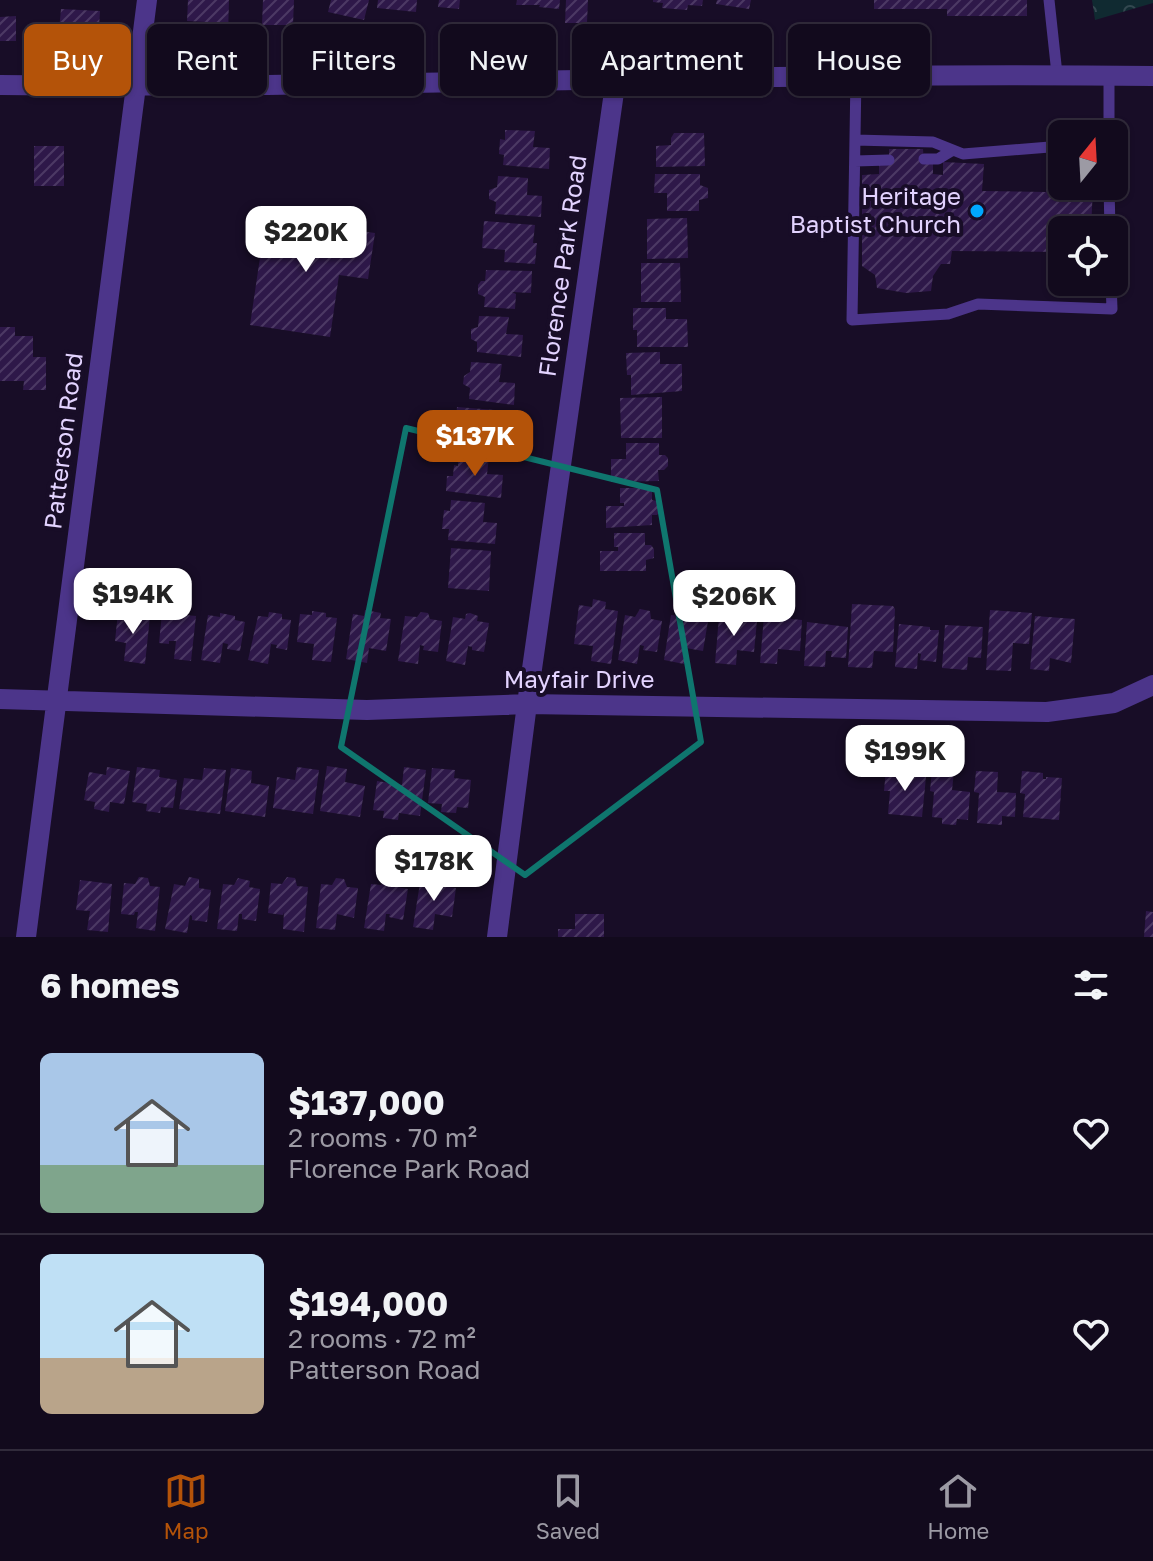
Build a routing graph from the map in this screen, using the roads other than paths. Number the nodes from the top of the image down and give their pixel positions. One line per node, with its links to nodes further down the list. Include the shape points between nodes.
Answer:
1 (147, 0): 9 (street, Patterson Road)
2 (1049, 0): 3 (lane)
3 (1057, 74): 4 (street); 5 (street)
4 (930, 75)
5 (1109, 75): 6 (street); 12 (lane)
6 (1153, 76)
7 (572, 79): 9 (street)
8 (0, 85): 9 (street)
9 (136, 86): 22 (street, Patterson Road)
10 (613, 96): 23 (street, Florence Park Road)
11 (856, 96): 13 (lane)
12 (1109, 120)
13 (855, 140): 15 (lane, via 933,142); 18 (lane)
14 (1048, 147): 15 (lane, via 963,154)
15 (953, 150): 16 (lane, via 938,159)
16 (924, 159)
17 (889, 160): 18 (lane)
18 (855, 161): 19 (lane, via 852,320 948,314 978,304 1112,309)
19 (1112, 296)
20 (1153, 685): 23 (street, Mayfair Drive, via 1114,703 1047,712)
21 (0, 699): 22 (street, Mayfair Drive)
22 (56, 703): 23 (street, Mayfair Drive, via 367,710); 24 (street, Patterson Road)
23 (527, 704): 25 (street, Florence Park Road)
24 (26, 937)
25 (497, 937)

